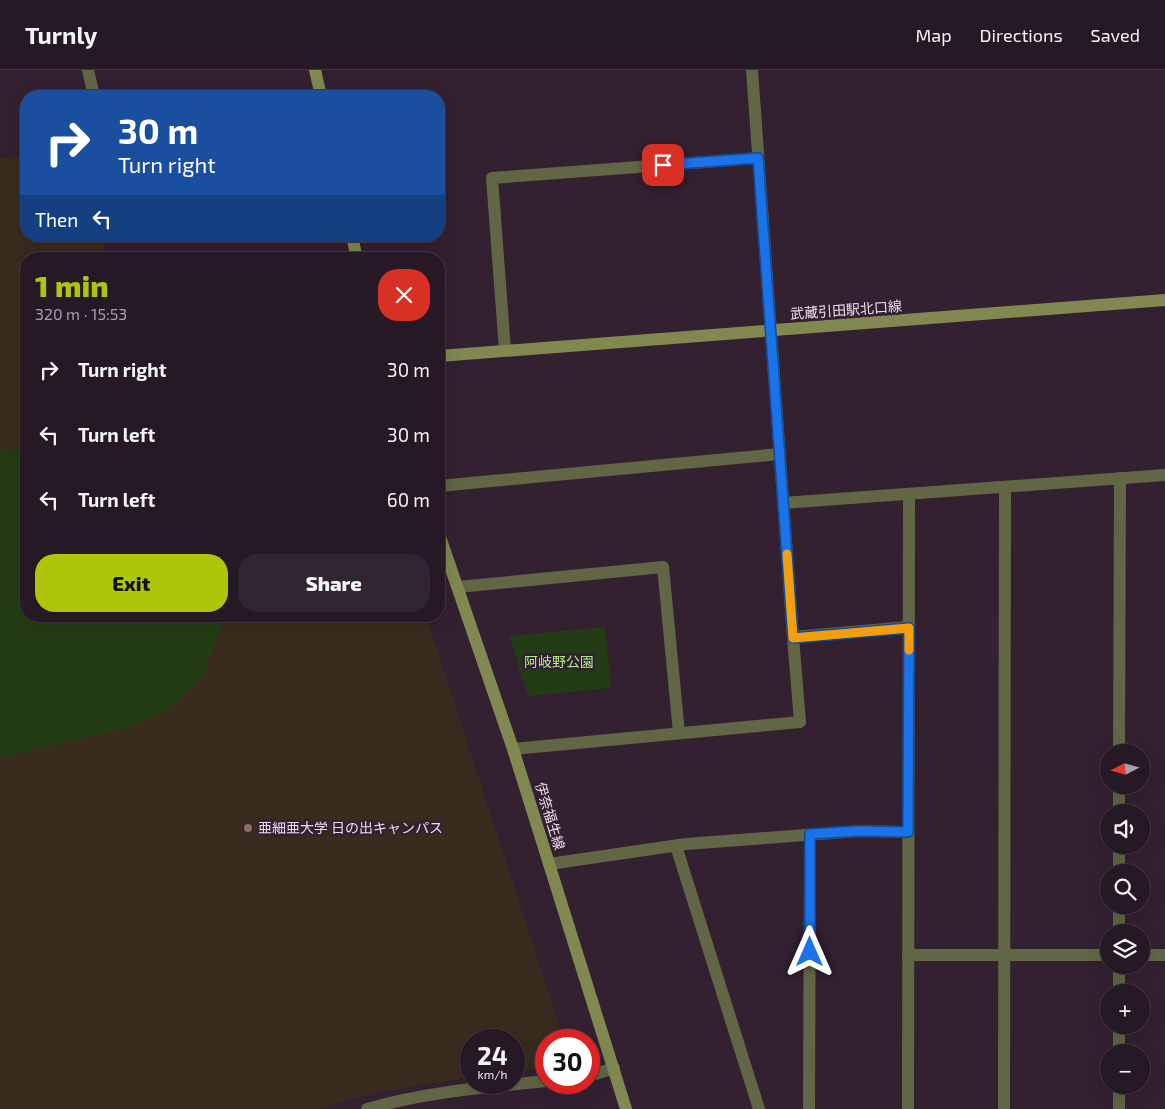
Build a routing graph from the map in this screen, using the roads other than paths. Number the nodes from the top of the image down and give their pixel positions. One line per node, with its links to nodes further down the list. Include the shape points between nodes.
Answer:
1 (88, 70): 4 (street)
2 (315, 70): 5 (street)
3 (752, 70): 6 (street)
4 (93, 90)
5 (320, 90)
6 (758, 158): 8 (street); 9 (street, via 492,178)
7 (1165, 300): 8 (street, 武蔵引田駅北口線)
8 (770, 330): 9 (street, 武蔵引田駅北口線); 11 (street)
9 (505, 350): 10 (street, 武蔵引田駅北口線)
10 (445, 355)
11 (779, 454): 14 (street); 17 (street)
12 (1165, 475): 13 (street)
13 (1120, 478): 15 (street); 23 (street)
14 (445, 485)
15 (1005, 487): 16 (street); 30 (street)
16 (909, 494): 17 (street); 20 (street)
17 (783, 503): 21 (street)
18 (445, 551): 19 (street, 伊奈福生線)
19 (458, 587): 22 (street, via 663,567); 24 (street, 伊奈福生線)
20 (909, 628): 21 (street); 25 (street)
21 (793, 638): 22 (street, via 800,722)
22 (679, 733): 24 (street)
23 (1119, 744)
24 (513, 750): 28 (street, 伊奈福生線)
25 (908, 832): 26 (street); 29 (street)
26 (810, 834): 27 (street); 42 (street)
27 (676, 846): 28 (street); 41 (street)
28 (549, 864): 34 (street, 伊奈福生線)
29 (908, 955): 30 (street); 43 (street)
30 (1004, 955): 31 (street); 44 (street)
31 (1100, 955)
32 (1150, 955): 33 (street)
33 (1165, 955)
34 (614, 1068): 35 (street); 40 (street, 伊奈福生線)
35 (600, 1072)
36 (535, 1082): 38 (street, via 467,1090)
37 (1119, 1094): 45 (street)
38 (428, 1103): 39 (street)
39 (367, 1109)
40 (626, 1109)
41 (759, 1109)
42 (809, 1109)
43 (908, 1109)
44 (1004, 1109)
45 (1118, 1109)

